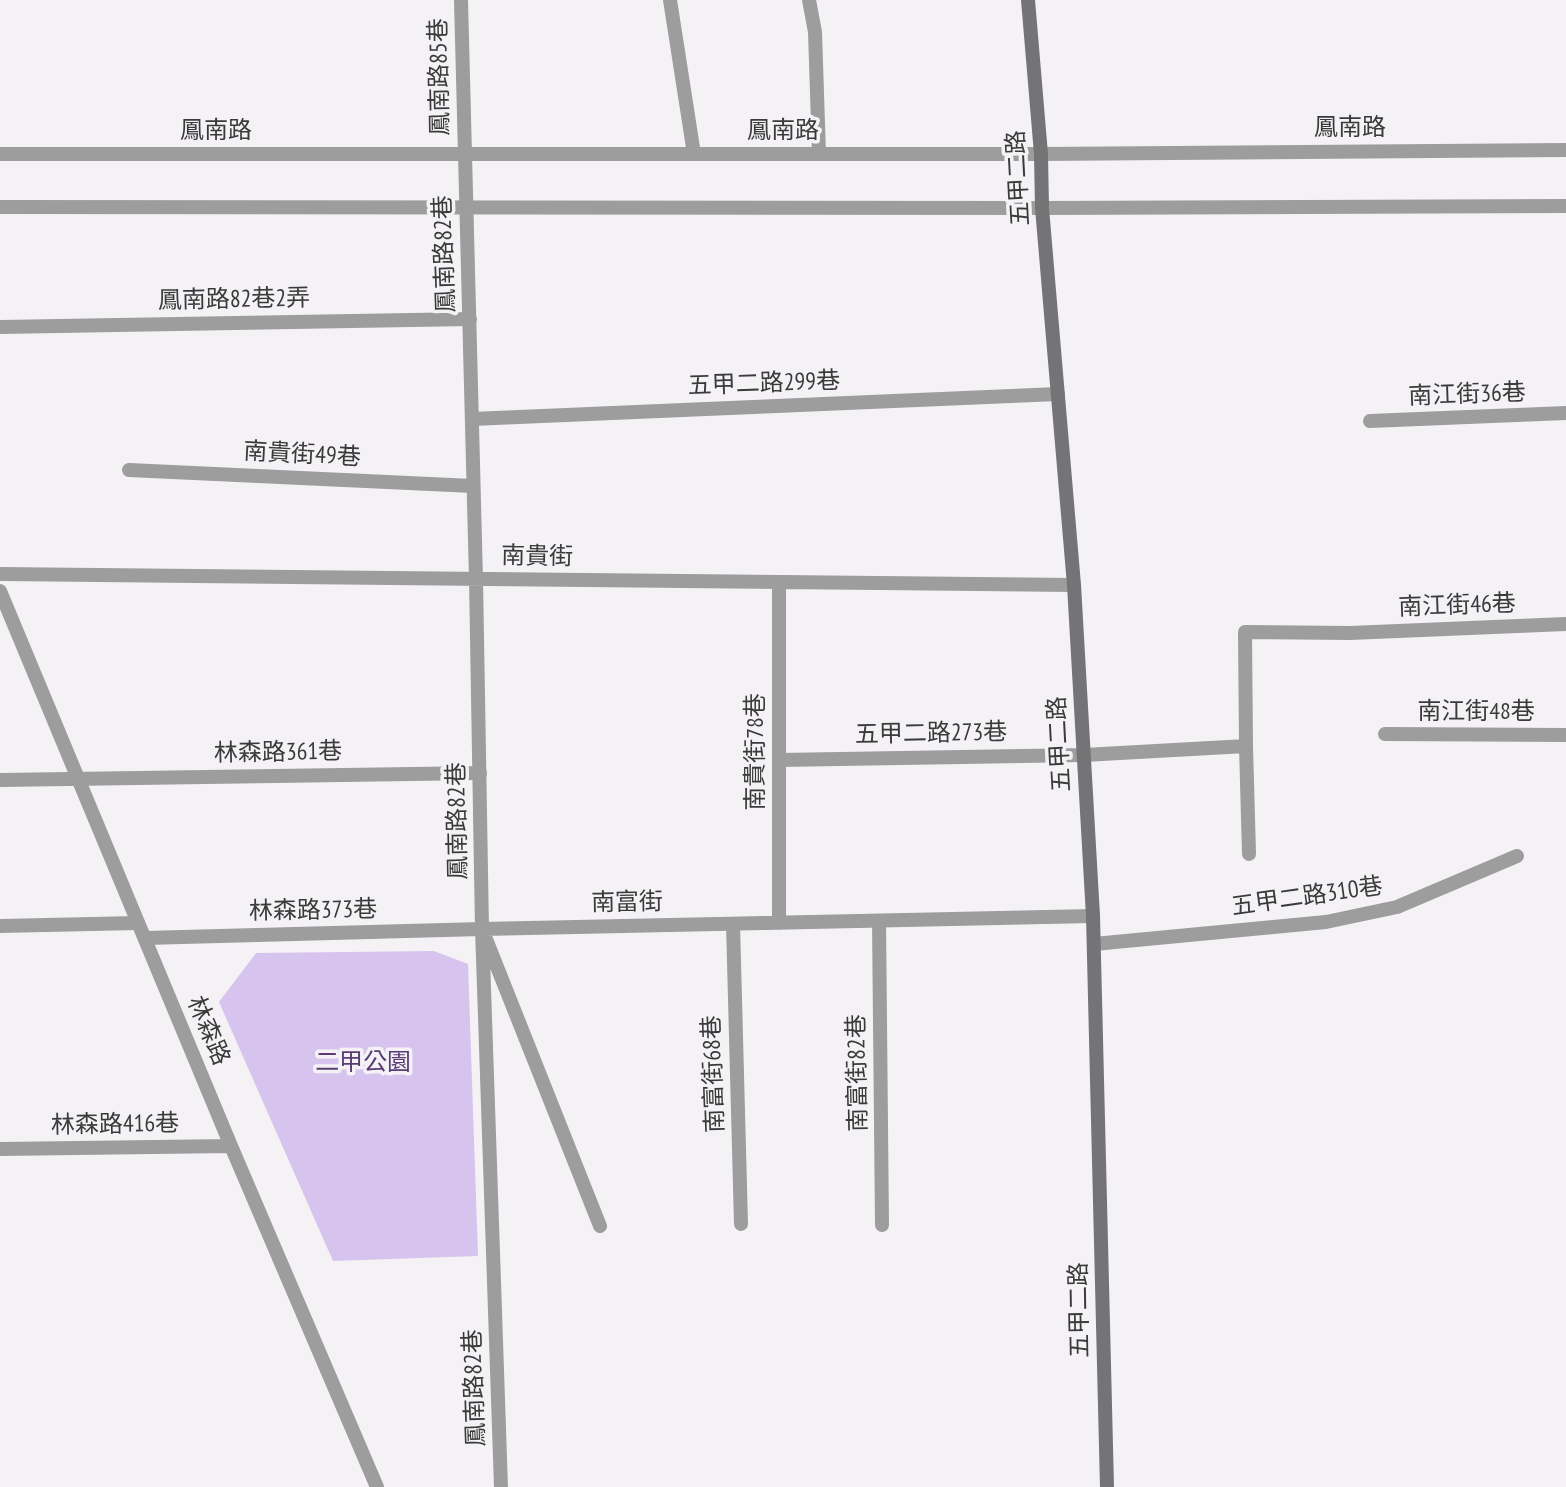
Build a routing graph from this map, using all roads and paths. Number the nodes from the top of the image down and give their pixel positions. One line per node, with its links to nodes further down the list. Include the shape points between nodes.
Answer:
1 (461, 0): 8 (street, 鳳南路85巷)
2 (670, 0): 9 (street)
3 (809, 0): 10 (street, via 816,32)
4 (1028, 0): 6 (main road, 五甲二路)
5 (1566, 149): 6 (street, 鳳南路)
6 (1041, 153): 10 (street, 鳳南路); 14 (main road, 五甲二路)
7 (0, 154): 8 (street, 鳳南路)
8 (465, 154): 9 (street, 鳳南路); 13 (street, 鳳南路82巷)
9 (694, 154): 10 (street, 鳳南路)
10 (819, 154)
11 (1566, 206): 14 (street)
12 (0, 207): 13 (street)
13 (466, 208): 14 (street); 15 (street, 鳳南路82巷)
14 (1042, 208): 17 (main road, 五甲二路)
15 (470, 319): 16 (street, 鳳南路82巷2弄); 19 (street, 鳳南路82巷)
16 (0, 327)
17 (1058, 394): 19 (street, 五甲二路299巷); 26 (main road, 五甲二路)
18 (1566, 413): 20 (street, 南江街36巷)
19 (472, 419): 22 (street, 鳳南路82巷)
20 (1370, 421)
21 (129, 470): 22 (street, 南貴街49巷)
22 (473, 486): 24 (street, 鳳南路82巷)
23 (0, 574): 24 (street, 南貴街)
24 (476, 579): 25 (street, 南貴街); 34 (street, 鳳南路82巷)
25 (779, 582): 26 (street, 南貴街); 33 (street, 南貴街78巷)
26 (1074, 585): 32 (main road, 五甲二路)
27 (0, 591): 35 (street, 林森路)
28 (1566, 625): 31 (street, 南江街46巷, via 1350,634 1245,632)
29 (1385, 734): 30 (street, 南江街48巷)
30 (1566, 735)
31 (1246, 746): 32 (street, 五甲二路273巷); 37 (street)
32 (1084, 755): 33 (street, 五甲二路273巷); 39 (main road, 五甲二路)
33 (779, 760): 42 (street, 南貴街78巷)
34 (480, 773): 35 (street, 林森路361巷); 45 (street, 鳳南路82巷)
35 (77, 778): 36 (street, 林森路361巷); 41 (street, 林森路)
36 (0, 780)
37 (1249, 854)
38 (1517, 856): 47 (street, 五甲二路310巷, via 1397,907 1362,915)
39 (1093, 916): 40 (street, 南富街); 47 (main road, 五甲二路)
40 (879, 920): 42 (street, 南富街); 51 (street, 南富街82巷)
41 (138, 923): 44 (street); 46 (street, 林森路)
42 (779, 923): 43 (street, 南富街)
43 (733, 924): 45 (street, 南富街); 50 (street, 南富街68巷)
44 (0, 926)
45 (482, 929): 46 (street, 林森路373巷); 52 (street); 54 (street, 鳳南路82巷)
46 (145, 938): 48 (street, 林森路)
47 (1094, 944): 55 (main road, 五甲二路)
48 (232, 1146): 49 (street, 林森路416巷); 53 (street, 林森路)
49 (0, 1149)
50 (741, 1224)
51 (882, 1225)
52 (600, 1226)
53 (377, 1487)
54 (501, 1487)
55 (1107, 1487)

